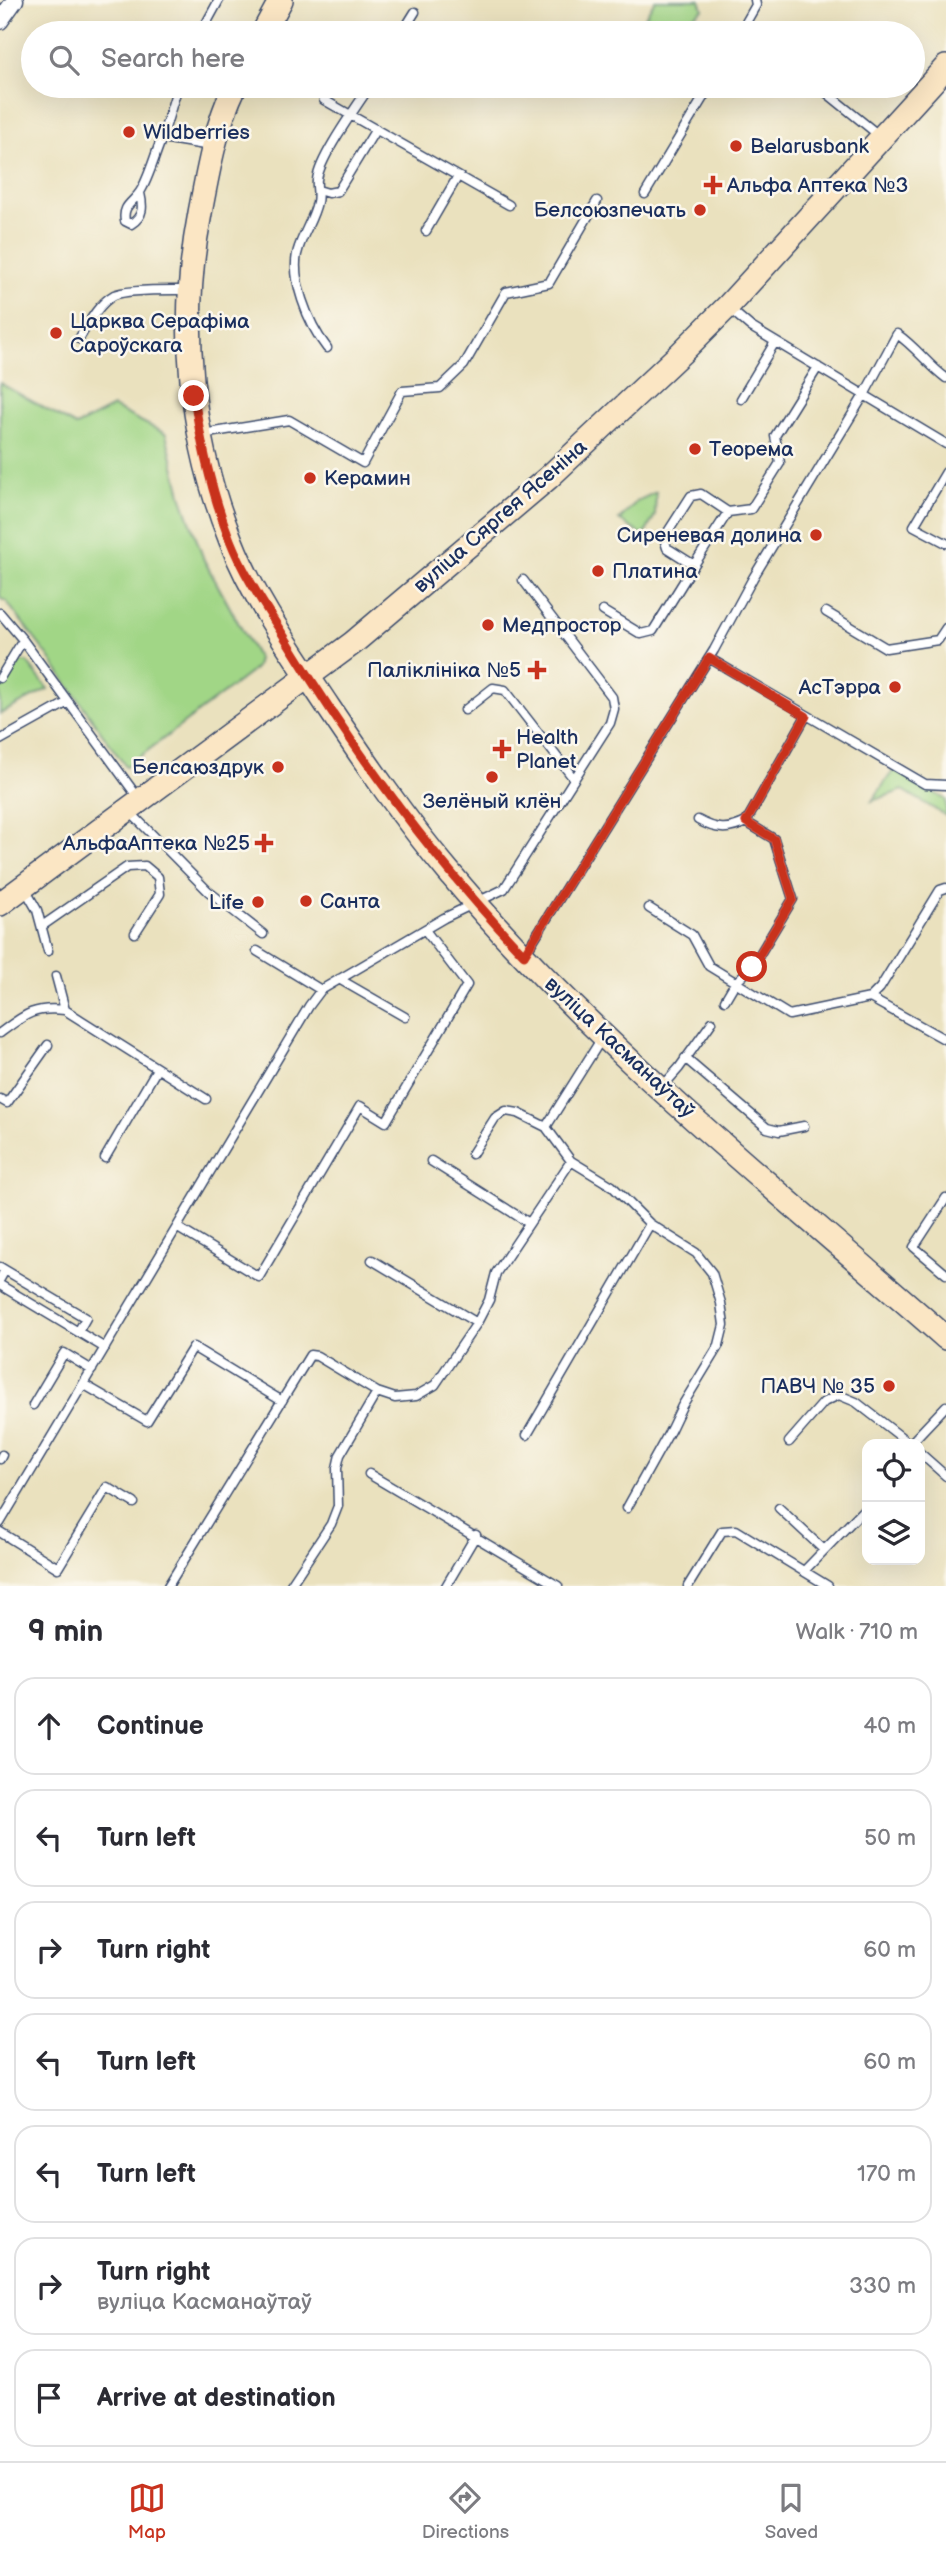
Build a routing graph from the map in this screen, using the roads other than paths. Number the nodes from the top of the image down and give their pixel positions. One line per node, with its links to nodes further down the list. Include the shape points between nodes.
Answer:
1 (15, 0): 6 (street)
2 (219, 0): 7 (lane)
3 (281, 0): 8 (street)
4 (755, 0): 10 (lane)
5 (415, 12): 9 (lane)
6 (0, 21)
7 (208, 21)
8 (270, 21)
9 (409, 21)
10 (747, 21)
11 (946, 67): 12 (street, вуліца Сяргея Ясеніна)
12 (925, 90)
13 (174, 98): 22 (lane)
14 (231, 98): 24 (street, вуліца Касманаўтаў)
15 (363, 98): 20 (lane)
16 (703, 98): 28 (lane)
17 (833, 98): 23 (lane)
18 (918, 98): 23 (street, вуліца Сяргея Ясеніна)
19 (324, 100): 20 (lane)
20 (352, 115): 21 (lane); 26 (lane, via 321,169)
21 (376, 129): 25 (lane); 26 (lane, via 338,191)
22 (162, 138): 24 (lane); 27 (lane)
23 (881, 138): 33 (street, вуліца Сяргея Ясеніна)
24 (215, 147): 32 (street, вуліца Касманаўтаў, via 194,241)
25 (458, 176): 30 (lane); 31 (lane)
26 (318, 190): 36 (lane, via 297,250 296,267 307,313)
27 (140, 192)
28 (645, 194)
29 (597, 201): 41 (lane, via 549,283 506,292 464,365 440,388 402,390 363,463 289,420)
30 (509, 205)
31 (426, 231)
32 (190, 290): 34 (lane, via 113,296); 41 (street, вуліца Касманаўтаў, via 190,366)
33 (727, 307): 35 (lane); 54 (street, вуліца Сяргея Ясеніна, via 548,478)
34 (79, 339)
35 (775, 342): 37 (lane); 40 (lane)
36 (327, 348)
37 (818, 367): 39 (lane); 44 (lane, via 775,436 780,463 773,475 751,509)
38 (946, 378): 39 (lane, via 897,334)
39 (864, 395): 42 (lane); 53 (lane)
40 (741, 399)
41 (199, 435): 54 (street, вуліца Касманаўтаў, via 231,542)
42 (946, 444)
43 (946, 472): 45 (lane, via 914,526)
44 (728, 512): 46 (lane); 46 (lane, via 701,494 691,496 664,538 667,548)
45 (946, 543)
46 (694, 565): 48 (lane, via 653,631 641,634)
47 (523, 580): 60 (lane, via 612,697 610,723)
48 (603, 611)
49 (826, 612): 51 (lane, via 886,648 938,640)
50 (0, 613): 52 (lane)
51 (946, 628)
52 (23, 640): 55 (lane); 56 (lane)
53 (709, 658): 58 (lane); 76 (lane)
54 (309, 677): 62 (street, вуліца Сяргея Ясеніна); 67 (street, вуліца Касманаўтаў, via 403,812)
55 (0, 678)
56 (68, 702): 59 (lane); 62 (lane)
57 (465, 710): 60 (lane, via 493,688 505,690)
58 (806, 716): 61 (lane, via 925,784); 64 (lane)
59 (0, 740)
60 (574, 779): 67 (lane, via 504,888)
61 (946, 785)
62 (134, 805): 65 (street, вуліца Сяргея Ясеніна); 73 (lane, via 208,891)
63 (698, 820): 64 (lane, via 713,828 731,829)
64 (746, 822): 79 (lane, via 774,839 793,899 752,967)
65 (24, 887): 68 (street, вуліца Сяргея Ясеніна); 70 (lane)
66 (946, 888): 81 (lane, via 940,890)
67 (474, 902): 71 (lane); 76 (street, вуліца Касманаўтаў)
68 (0, 904)
69 (649, 908): 79 (lane, via 692,935 709,966)
70 (42, 926): 72 (lane, via 127,867 145,866 158,877 160,894); 74 (lane)
71 (425, 930): 78 (lane); 104 (lane, via 467,985 386,1122 360,1106 258,1277)
72 (135, 933)
73 (263, 934)
74 (48, 951)
75 (257, 951): 80 (lane)
76 (524, 955): 87 (street, вуліца Касманаўтаў)
77 (56, 976): 83 (lane)
78 (339, 979): 80 (lane); 84 (lane)
79 (735, 983): 81 (lane, via 789,1015); 82 (lane)
80 (321, 990): 104 (lane)
81 (870, 998): 88 (lane)
82 (725, 1000)
83 (65, 1010): 86 (lane, via 27,1013); 91 (lane)
84 (405, 1017)
85 (712, 1022): 90 (lane)
86 (0, 1033)
87 (604, 1035): 92 (street, вуліца Касманаўтаў); 96 (lane)
88 (946, 1040)
89 (48, 1045): 93 (lane, via 7,1103)
90 (685, 1058): 92 (lane); 95 (lane, via 767,1128)
91 (157, 1069): 94 (lane); 98 (lane)
92 (661, 1088): 112 (street, вуліца Касманаўтаў)
93 (0, 1099)
94 (206, 1099)
95 (804, 1126)
96 (546, 1127): 97 (lane, via 506,1111 495,1118); 100 (lane)
97 (472, 1154)
98 (105, 1158)
99 (431, 1161): 102 (lane)
100 (571, 1161): 102 (lane); 103 (lane, via 612,1186)
101 (946, 1198): 107 (lane, via 914,1247)
102 (529, 1223): 110 (lane, via 496,1273)
103 (650, 1224): 120 (lane); 129 (lane, via 696,1253 712,1273 724,1325 719,1345)
104 (178, 1228): 113 (lane)
105 (372, 1260): 110 (lane)
106 (3, 1269): 108 (lane); 111 (lane, via 86,1318)
107 (946, 1274)
108 (0, 1279)
109 (0, 1285): 111 (lane)
110 (477, 1323): 116 (lane, via 435,1385 416,1396 395,1398)
111 (78, 1332): 113 (lane)
112 (946, 1338)
113 (105, 1348): 114 (lane)
114 (92, 1370): 115 (lane); 118 (lane, via 64,1353)
115 (83, 1384): 117 (lane, via 147,1421 193,1347); 131 (lane)
116 (377, 1392): 117 (lane, via 310,1355); 137 (lane, via 340,1455 338,1506 331,1524)
117 (282, 1401): 136 (lane)
118 (33, 1405)
119 (946, 1406): 122 (lane)
120 (527, 1435)
121 (904, 1439): 123 (lane, via 856,1402 839,1395 824,1402)
122 (915, 1439)
123 (789, 1442)
124 (925, 1457): 126 (lane)
125 (369, 1474): 133 (lane)
126 (946, 1476)
127 (134, 1503): 132 (lane, via 107,1487 58,1568)
128 (779, 1507): 134 (lane)
129 (627, 1508)
130 (862, 1511): 134 (lane)
131 (0, 1523)
132 (0, 1532)
133 (476, 1535): 138 (lane); 139 (lane)
134 (824, 1550): 135 (lane)
135 (804, 1572): 140 (lane, via 736,1530 722,1531); 141 (lane)
136 (168, 1586)
137 (290, 1586)
138 (446, 1586)
139 (558, 1586)
140 (688, 1586)
141 (828, 1586)

